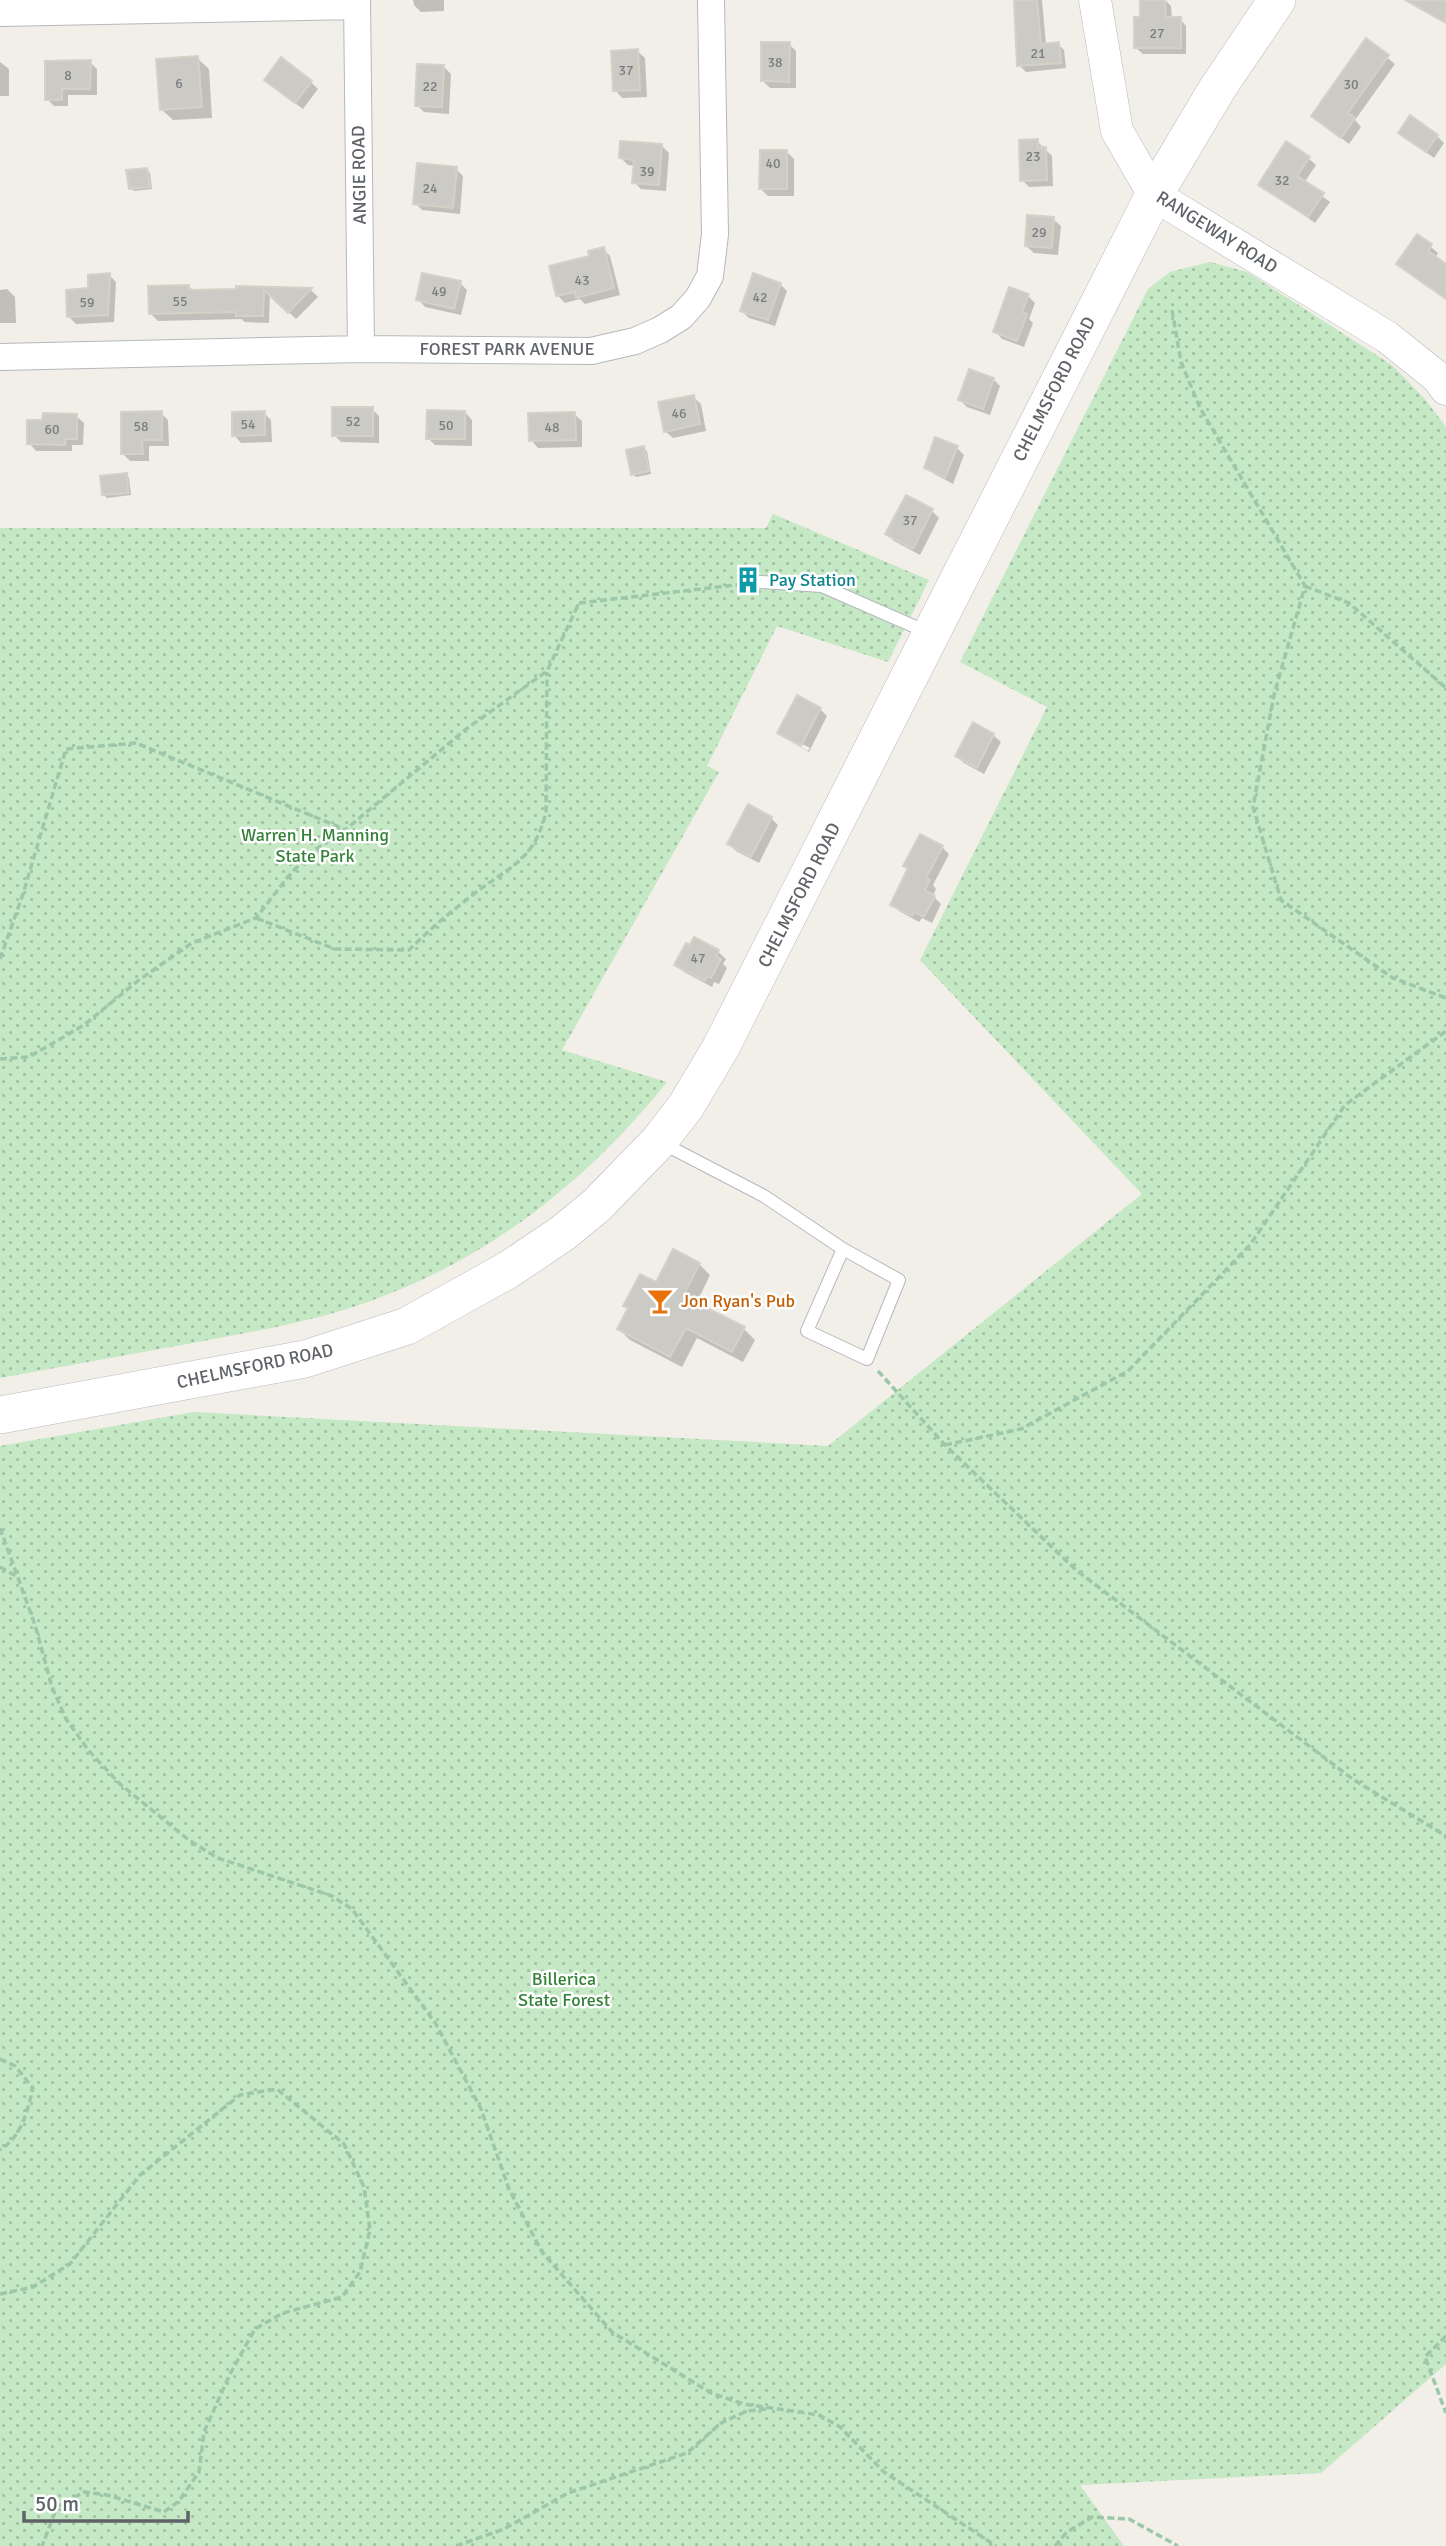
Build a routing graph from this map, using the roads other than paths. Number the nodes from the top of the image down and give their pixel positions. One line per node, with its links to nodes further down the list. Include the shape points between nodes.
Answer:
1 (711, 0): 7 (street, FOREST PARK AVENUE, via 715,234 710,276 681,317 635,341 592,351)
2 (1095, 0): 6 (street, RANGEWAY ROAD, via 1117,131)
3 (1277, 0): 6 (main road, CHELMSFORD ROAD)
4 (357, 3): 5 (street); 7 (street, ANGIE ROAD)
5 (8, 9)
6 (1154, 195): 9 (street, RANGEWAY ROAD, via 1387,337); 11 (main road, CHELMSFORD ROAD)
7 (361, 349): 8 (street, FOREST PARK AVENUE)
8 (0, 357)
9 (1446, 389)
10 (761, 582): 11 (lane, via 822,586)
11 (931, 633): 12 (main road, CHELMSFORD ROAD, via 720,1049)
12 (659, 1141): 13 (lane, via 764,1196); 14 (main road, CHELMSFORD ROAD, via 563,1233 509,1270 407,1326 305,1359)
13 (843, 1249): 13 (lane, via 899,1280 867,1359 807,1331)
14 (0, 1415)

